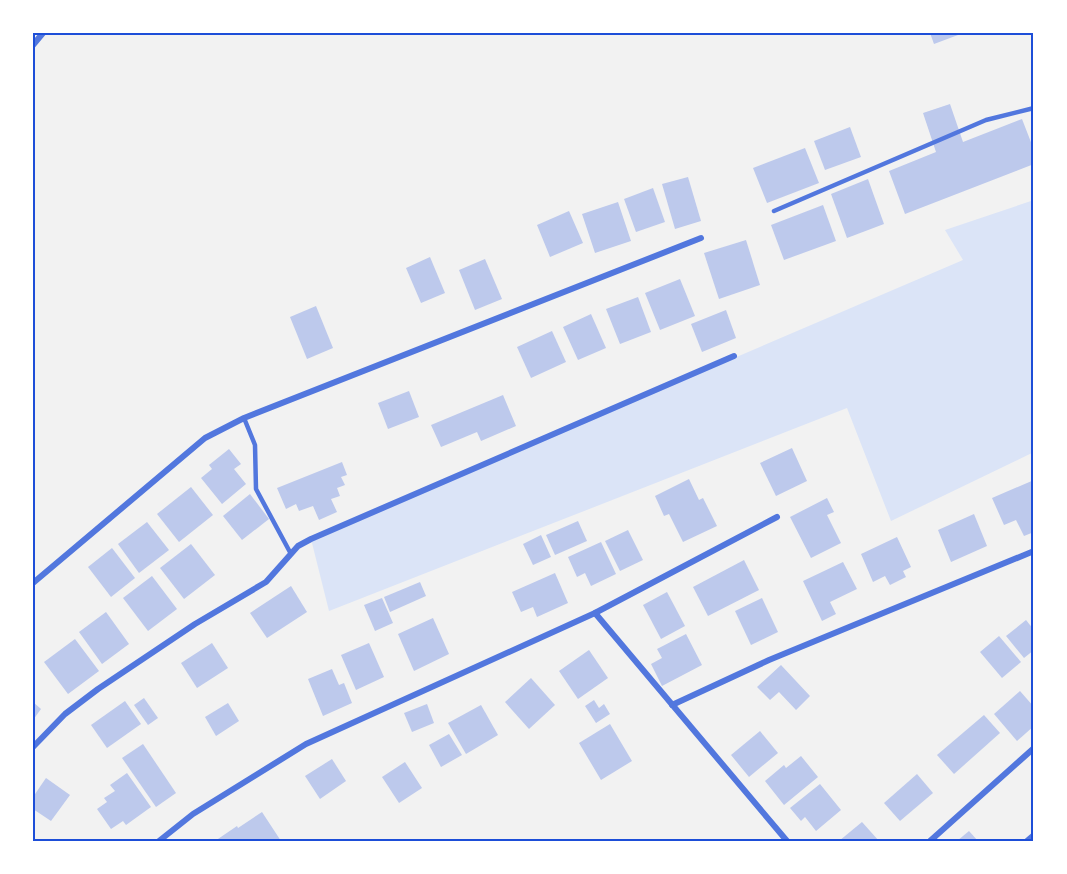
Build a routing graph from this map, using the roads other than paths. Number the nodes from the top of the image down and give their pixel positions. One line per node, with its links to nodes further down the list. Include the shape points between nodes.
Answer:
1 (43, 33): 2 (street)
2 (33, 45)
3 (1034, 108): 4 (lane, via 986,120)
4 (774, 211)
5 (701, 238): 7 (street)
6 (734, 356): 10 (street, via 311,538)
7 (244, 418): 10 (lane, via 255,445 256,489); 11 (street, via 205,438)
8 (777, 517): 12 (street)
9 (1034, 551): 13 (street, via 769,660)
10 (291, 554): 14 (street, via 266,582 98,689 65,714)
11 (33, 583)
12 (595, 614): 13 (street); 17 (street, via 306,744 194,814)
13 (672, 705): 18 (street)
14 (33, 747)
15 (1034, 748): 19 (street)
16 (1034, 835): 20 (street)
17 (159, 841)
18 (787, 841)
19 (930, 841)
20 (1027, 841)

